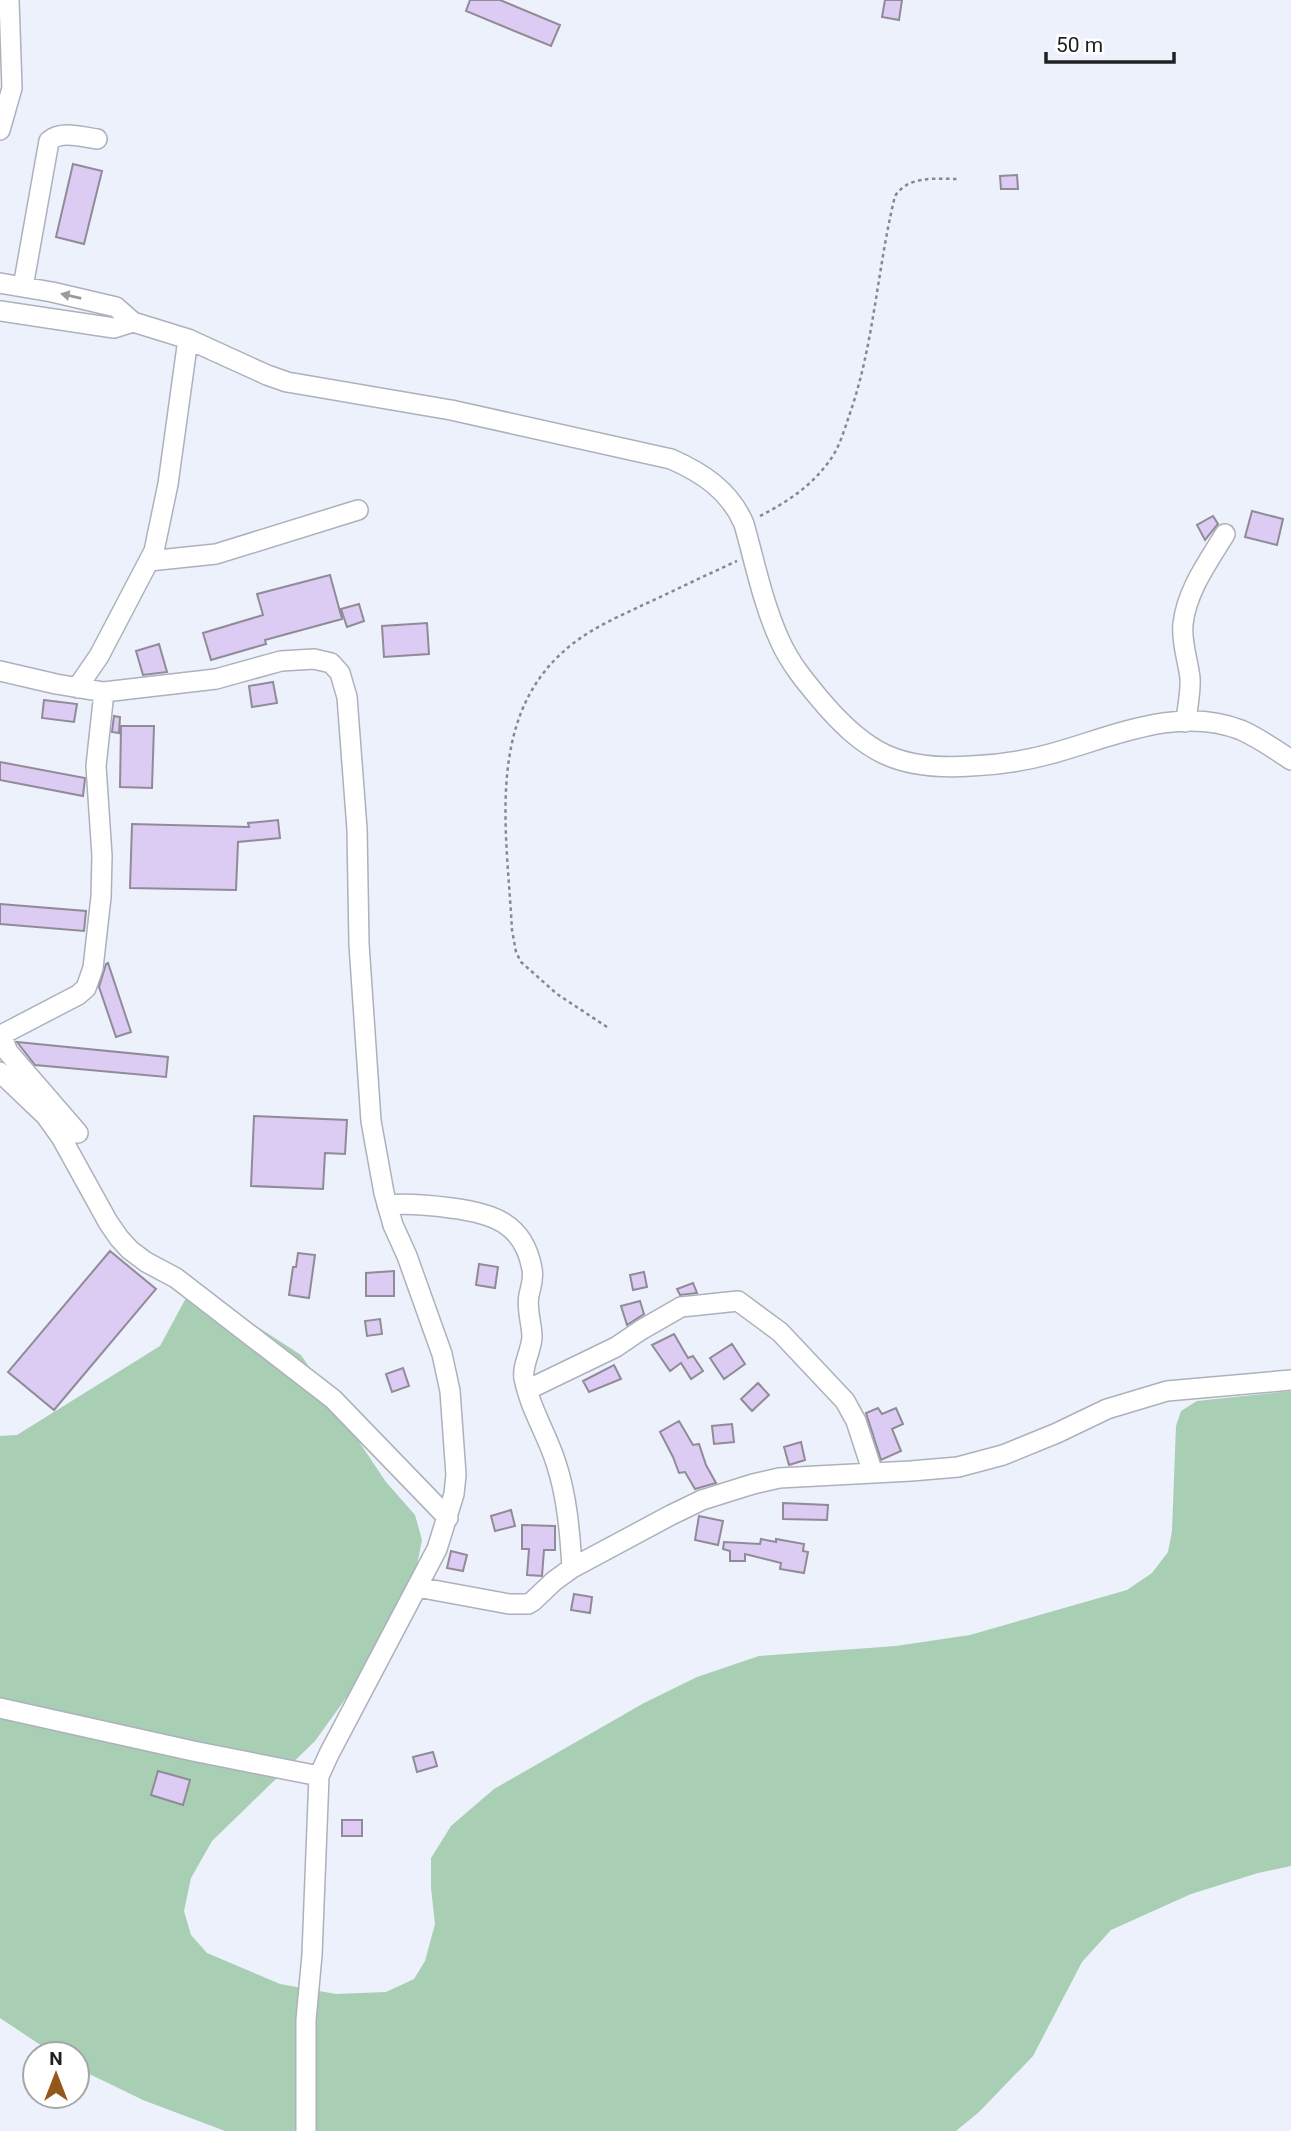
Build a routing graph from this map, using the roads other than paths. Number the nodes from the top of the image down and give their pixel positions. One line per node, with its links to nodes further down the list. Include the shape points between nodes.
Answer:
1 (9, 0): 2 (street, via 12,88)
2 (0, 130)
3 (97, 139): 5 (street, via 63,135 50,141)
4 (0, 283): 5 (street)
5 (23, 287): 7 (street, one-way to 5, via 116,307)
6 (0, 311): 7 (street, via 114,328)
7 (133, 322): 8 (street)
8 (188, 339): 11 (street, via 162,519); 15 (street, via 287,382 451,410 690,467 726,493 738,509 772,621 792,664 840,721 895,759 926,767 1017,762 1148,725)
9 (358, 510): 11 (street, via 216,554)
10 (1225, 534): 15 (street, via 1187,604 1183,625 1190,682)
11 (149, 561): 13 (street)
12 (0, 671): 13 (street)
13 (77, 688): 14 (street)
14 (104, 692): 18 (street, via 96,766 102,878 93,968 86,988 78,995 2,1037 8,1052); 19 (street, via 216,679 299,659 331,663 340,673 347,697 357,829 359,944 371,1121)
15 (1186, 722): 16 (street, via 1239,730)
16 (1291, 760)
17 (0, 1072): 23 (street, via 46,1116 130,1251 176,1278 333,1399)
18 (78, 1133)
19 (387, 1205): 21 (street, via 422,1203 490,1215 522,1241 533,1273 531,1341 524,1369); 23 (street, via 442,1354 450,1391 456,1475)
20 (1291, 1380): 22 (street, via 1167,1391 1107,1409 981,1462)
21 (527, 1390): 22 (street, via 616,1347 681,1307 738,1301 780,1332 845,1401); 24 (street, via 556,1462)
22 (873, 1473): 24 (street, via 779,1478 725,1492 691,1504)
23 (448, 1518): 25 (street, via 438,1549)
24 (572, 1568): 25 (street, via 523,1605)
25 (417, 1587): 27 (street)
26 (0, 1708): 27 (street)
27 (319, 1776): 28 (street)
28 (306, 2131)

